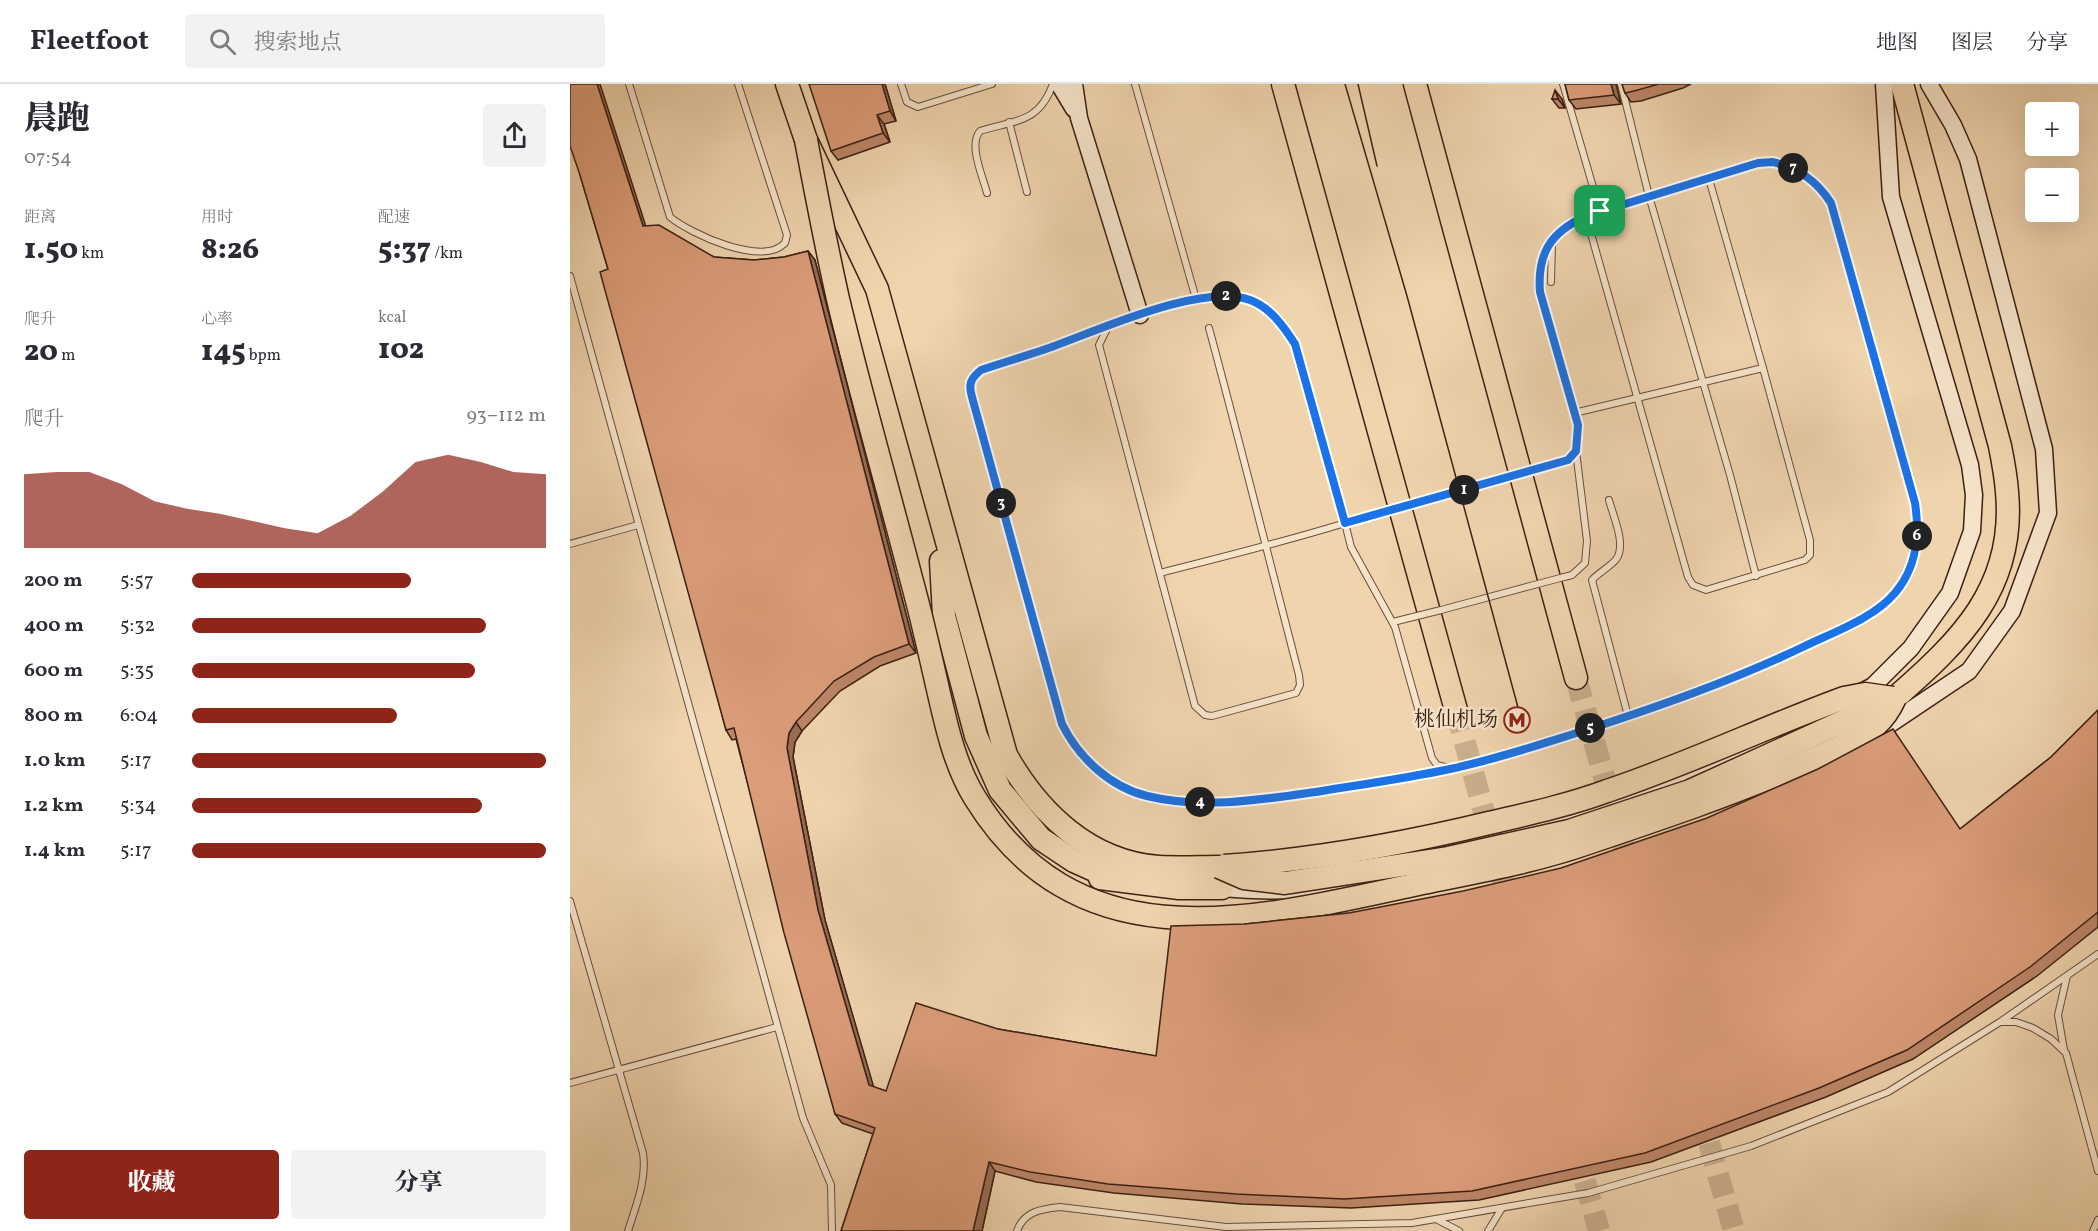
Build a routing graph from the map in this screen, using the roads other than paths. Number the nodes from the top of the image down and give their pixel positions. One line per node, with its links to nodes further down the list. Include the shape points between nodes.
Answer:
1 (629, 84): 2 (lane, via 670,217 683,228 732,247 772,250 785,243 787,235)
2 (738, 84)
3 (787, 84): 21 (highway)
4 (901, 84): 18 (lane, via 907,102 914,107)
5 (965, 84): 18 (lane)
6 (992, 84): 18 (lane)
7 (1053, 84): 20 (lane, via 1043,108)
8 (1059, 84): 19 (street)
9 (1074, 84): 19 (street)
10 (1135, 84): 31 (lane)
11 (1283, 84): 51 (highway)
12 (1415, 84): 49 (highway)
13 (1563, 84): 26 (lane)
14 (1621, 84): 25 (lane)
15 (1884, 84): 55 (street, via 1891,197 1970,465 1974,495 1972,531 1950,593 1911,648 1873,686 1755,751 1574,816)
16 (1902, 84): 50 (highway, via 2000,446 2008,494 1998,570 1989,595 1958,640)
17 (1929, 84): 55 (street, via 1968,159 2044,449 2048,513 2036,551 2012,611 1969,671 1858,743 1743,795 1593,846 1439,874 1312,890 1264,892)
18 (968, 92)
19 (1079, 118): 32 (street)
20 (1009, 122): 23 (lane); 24 (lane, via 976,135 975,147)
21 (806, 140): 41 (highway, bridge, via 877,289); 54 (highway, bridge, via 838,299 944,716 961,773)
22 (1709, 179): 25 (lane); 35 (lane); 52 (lane, via 1773,162 1806,175 1820,185 1831,203 1915,503 1916,550 1894,594 1849,625 1748,674)
23 (1027, 192)
24 (987, 193)
25 (1649, 196): 26 (lane); 36 (lane)
26 (1600, 211): 27 (lane)
27 (1586, 216): 28 (lane, via 1564,226); 37 (lane)
28 (1552, 239): 30 (lane); 38 (lane, via 1543,255 1540,292)
29 (570, 276): 43 (lane)
30 (1551, 282)
31 (1196, 299): 32 (lane); 42 (lane, via 1228,296 1250,300 1284,327 1295,344)
32 (1140, 315): 33 (lane)
33 (1109, 325): 46 (lane, via 1099,345); 53 (lane, via 981,370 969,388 1062,724 1076,748 1123,787 1148,796 1192,802 1272,798)
34 (1209, 328): 45 (lane)
35 (1763, 368): 36 (lane); 47 (lane, via 1811,547 1805,560)
36 (1704, 384): 37 (lane); 47 (lane)
37 (1639, 399): 38 (lane); 47 (lane, via 1693,585 1706,590)
38 (1574, 413): 39 (lane)
39 (1576, 451): 42 (lane, bridge, via 1568,460 1533,471); 48 (lane, bridge, via 1587,541 1585,563 1572,575)
40 (1609, 501): 52 (lane, via 1621,547 1617,560 1592,580)
41 (938, 512): 55 (highway, via 994,721 1022,784 1054,821 1094,847 1134,863); 56 (highway, via 944,616 976,736 991,772 1013,809 1041,840)
42 (1345, 523): 45 (lane); 48 (lane, via 1351,547)
43 (638, 525): 44 (lane); 61 (lane)
44 (570, 544)
45 (1265, 546): 46 (lane); 46 (lane, via 1299,675 1296,693 1288,697 1212,716 1200,712 1195,706)
46 (1160, 573)
47 (1756, 576)
48 (1393, 622): 53 (lane, via 1432,758 1437,765)
49 (1576, 678)
50 (1895, 698): 54 (highway, bridge, via 1879,723 1843,746 1721,798 1569,850 1355,898 1255,914 1160,917 1123,912 1087,900 1052,881 1014,850); 55 (highway, bridge, via 1865,694 1844,698 1606,792 1537,812)
51 (1456, 710)
52 (1628, 716): 53 (lane)
53 (1452, 769)
54 (974, 798): 56 (highway, bridge, via 1021,840 1093,877)
55 (1220, 877): 56 (highway, via 1169,888)
56 (1114, 879)
57 (570, 901): 63 (lane)
58 (2098, 954): 59 (lane)
59 (2067, 976): 60 (lane); 62 (lane, via 2058,1015)
60 (2000, 1022): 62 (lane, via 2033,1028); 66 (lane, via 1888,1092 1751,1146 1588,1193)
61 (777, 1027): 63 (lane); 70 (lane, via 803,1118 831,1185)
62 (2066, 1053): 65 (lane)
63 (617, 1070): 64 (lane); 69 (lane, via 645,1167)
64 (570, 1083)
65 (2098, 1171)
66 (1502, 1208): 67 (lane); 73 (lane)
67 (1436, 1219): 71 (lane, via 1412,1223 1226,1227 1060,1207 1036,1210 1020,1223); 72 (lane)
68 (2098, 1220): 74 (lane)
69 (628, 1231)
70 (832, 1231)
71 (1017, 1231)
72 (1459, 1231)
73 (1488, 1231)
74 (2092, 1231)

